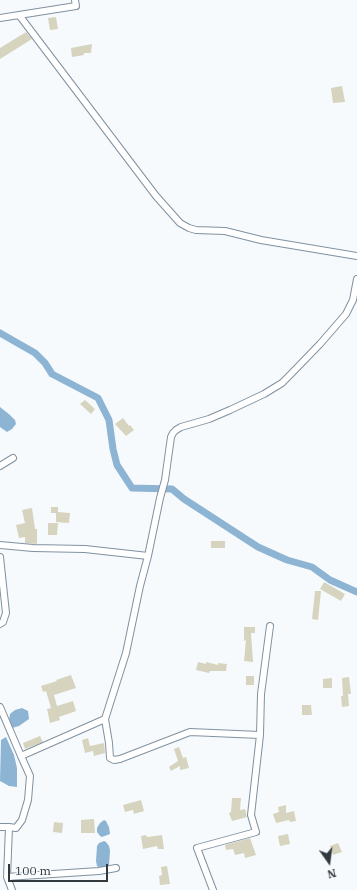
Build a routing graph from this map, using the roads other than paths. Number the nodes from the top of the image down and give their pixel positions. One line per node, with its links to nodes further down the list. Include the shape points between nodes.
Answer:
1 (75, 0): 2 (street, via 76,6)
2 (19, 16): 3 (street); 4 (street, via 156,196 180,223 196,230 225,231)
3 (0, 18)
4 (357, 256)
5 (357, 279): 9 (street, via 353,300 346,314 282,383 230,410 181,427 173,433)
6 (13, 458): 7 (street)
7 (0, 466)
8 (0, 545): 9 (street, via 85,549)
9 (148, 556): 14 (street, via 126,653)
10 (0, 557): 11 (street, via 6,613)
11 (0, 624)
12 (270, 626): 15 (street, via 261,694)
13 (0, 707): 16 (street)
14 (105, 719): 15 (street, via 110,758 114,760 190,732); 16 (street)
15 (260, 734): 22 (street, via 251,815 256,832 197,848)
16 (21, 756): 18 (street, via 30,776 28,800 22,820 16,828)
17 (0, 827): 18 (street)
18 (9, 827): 20 (street)
19 (116, 868): 20 (street, via 99,872)
20 (7, 877): 21 (street)
21 (12, 890)
22 (213, 890)

